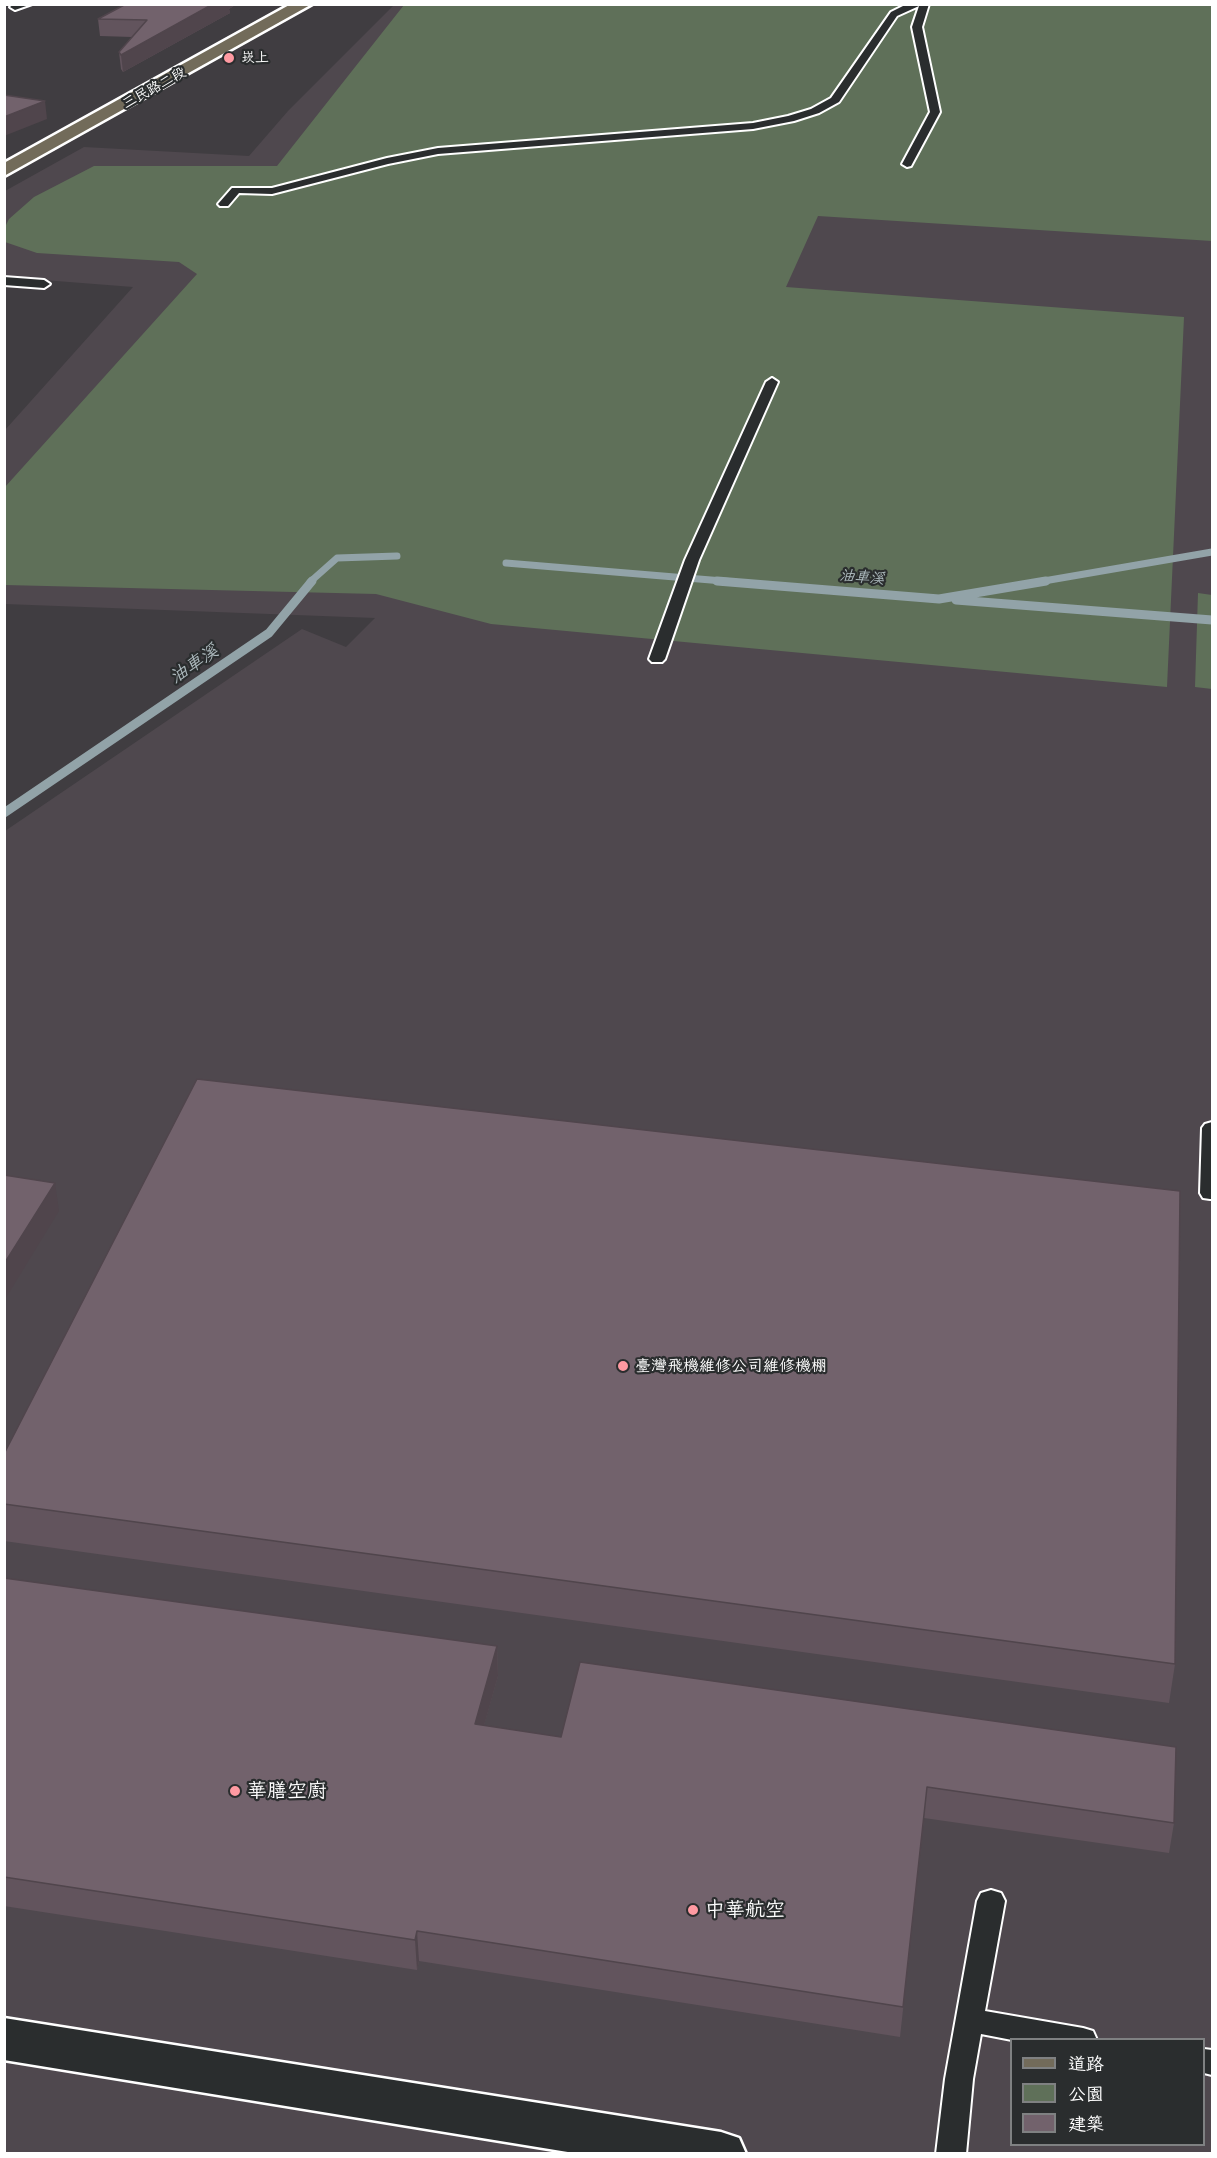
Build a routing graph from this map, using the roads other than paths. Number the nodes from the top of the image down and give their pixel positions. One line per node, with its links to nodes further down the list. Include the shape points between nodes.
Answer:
1 (28, 4): 5 (lane)
2 (304, 4): 7 (main road, 三民路二段)
3 (916, 4): 8 (lane, via 894,14 835,100 790,119 753,126 438,151 272,191 236,190)
4 (924, 4): 6 (lane, via 917,27 935,112)
5 (15, 7)
6 (908, 164)
7 (4, 171)
8 (224, 204)
9 (4, 281): 10 (lane)
10 (44, 284)
11 (772, 382): 12 (lane, via 692,560)
12 (657, 659)
13 (1212, 1128): 14 (lane)
14 (1210, 1192)
15 (991, 1901): 16 (lane)
16 (970, 2019): 17 (lane); 20 (lane)
17 (1072, 2038)
18 (4, 2039): 19 (street)
19 (721, 2154)
20 (951, 2154)

